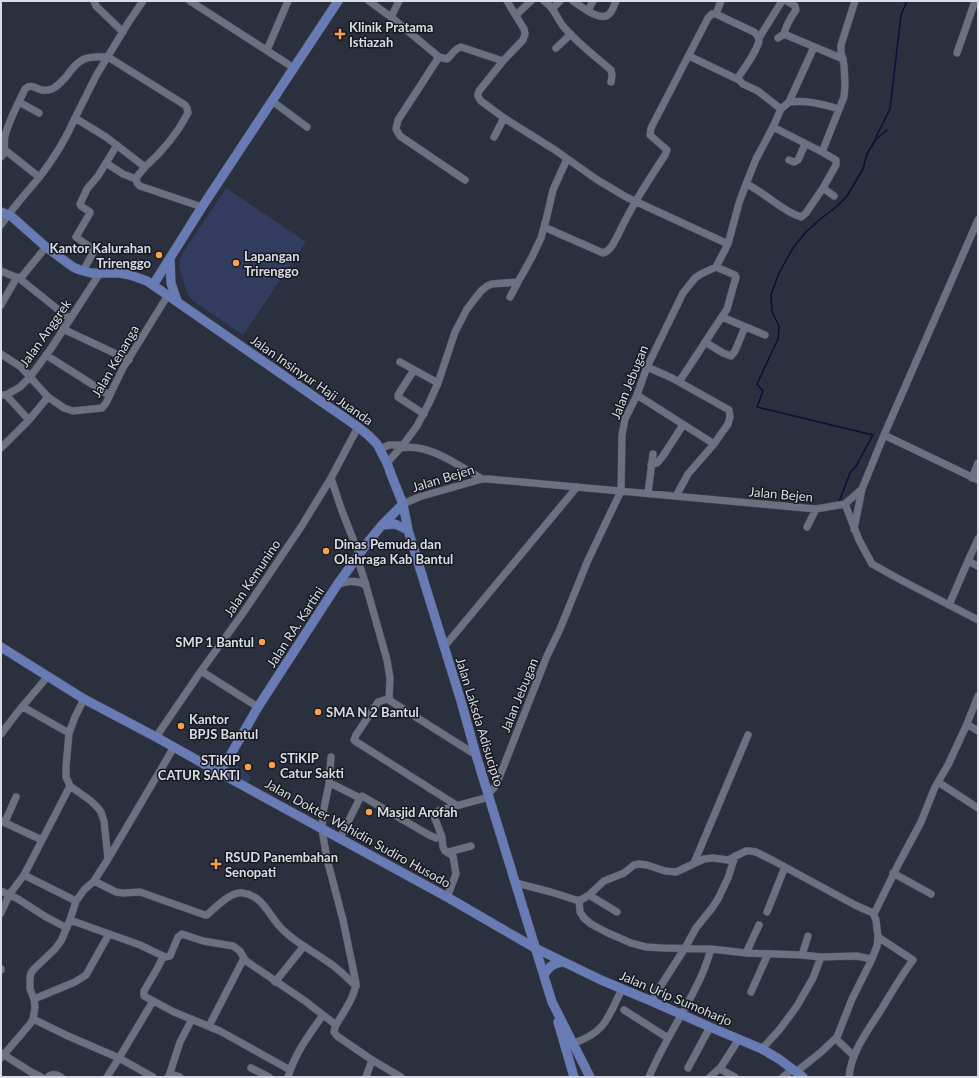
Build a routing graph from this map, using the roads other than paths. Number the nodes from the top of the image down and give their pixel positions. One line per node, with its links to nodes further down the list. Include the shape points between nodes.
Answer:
1 (94, 1): 25 (street)
2 (143, 1): 25 (street)
3 (190, 1): 30 (street)
4 (288, 1): 30 (street)
5 (338, 1): 37 (main road)
6 (369, 1): 24 (street)
7 (399, 1): 24 (street)
8 (507, 1): 23 (street)
9 (531, 1): 23 (street)
10 (544, 1): 20 (street)
11 (560, 1): 20 (street)
12 (573, 1): 21 (street)
13 (593, 1): 21 (street)
14 (616, 1): 21 (street, via 607,16 598,16)
15 (721, 1): 22 (street)
16 (782, 1): 27 (street)
17 (787, 1): 28 (street, via 795,6 796,10 781,36)
18 (855, 1): 35 (street, via 842,41)
19 (975, 1): 31 (street)
20 (553, 8): 26 (street, via 562,25)
21 (588, 10)
22 (716, 14): 27 (street, via 754,32); 32 (street, via 708,18)
23 (516, 15): 36 (street, via 525,34)
24 (391, 17): 34 (street)
25 (123, 32): 33 (street)
26 (571, 34): 29 (street); 39 (street, via 611,70)
27 (759, 38): 38 (street, via 758,46)
28 (814, 46): 35 (street); 42 (street)
29 (556, 48)
30 (267, 50): 37 (street)
31 (957, 53)
32 (689, 56): 38 (street); 65 (street, via 650,135 667,150)
33 (108, 57): 41 (street, via 95,56 84,59 73,66 57,86 51,89 42,90 28,86); 46 (street, via 90,86); 58 (street, via 187,108 188,113 173,138)
34 (439, 57): 36 (street, via 447,59 461,47); 61 (street, via 398,120 396,129 400,136)
35 (843, 59): 43 (street, via 845,85)
36 (503, 61): 47 (street, via 477,95)
37 (294, 68): 40 (main road)
38 (739, 80): 44 (street)
39 (611, 82)
40 (272, 101): 48 (street); 66 (main road)
41 (19, 102): 45 (street); 54 (street, via 5,134)
42 (789, 102): 43 (street, via 802,101); 44 (street)
43 (839, 109): 53 (street)
44 (781, 110): 49 (street)
45 (39, 113)
46 (75, 118): 52 (street); 59 (street)
47 (504, 118): 50 (street); 55 (street)
48 (307, 127)
49 (772, 127): 51 (street); 62 (street)
50 (494, 136)
51 (805, 144): 53 (street); 56 (street, via 798,160)
52 (117, 145): 57 (street); 58 (street)
53 (822, 152): 63 (street, via 837,161)
54 (3, 154): 59 (street)
55 (567, 159): 65 (street); 70 (street, via 552,190)
56 (789, 160)
57 (106, 163): 60 (street); 76 (street, via 87,189 80,204 90,213 76,237 94,250)
58 (145, 167): 60 (street)
59 (39, 177): 67 (street)
60 (136, 180): 66 (street, via 140,186)
61 (465, 180)
62 (746, 184): 63 (street, via 785,210 801,217); 71 (street)
63 (823, 188): 64 (street)
64 (834, 196)
65 (635, 201): 70 (street, via 606,253); 71 (street)
66 (202, 207): 73 (main road)
67 (5, 213): 69 (street); 72 (main road, Jalan Insinyur Haji Juanda)
68 (978, 220): 108 (street, Jalan Bejen)
69 (1, 225)
70 (544, 227): 79 (street)
71 (728, 244): 74 (street)
72 (46, 247): 76 (main road, Jalan Insinyur Haji Juanda, via 73,267); 78 (street)
73 (170, 258): 80 (main road); 83 (main road, via 171,283)
74 (716, 267): 85 (street, via 736,276 727,309); 95 (street, Jalan Jebugan, via 695,278 683,293)
75 (1, 271): 78 (street)
76 (83, 271): 77 (main road, Jalan Insinyur Haji Juanda)
77 (100, 273): 80 (main road, Jalan Insinyur Haji Juanda, via 130,275); 86 (street, Jalan Anggrek)
78 (19, 278): 84 (street); 86 (street)
79 (518, 282): 82 (street); 99 (street, via 492,284 485,288 467,309 455,332)
80 (153, 285): 81 (main road, Jalan Insinyur Haji Juanda)
81 (168, 295): 83 (main road, Jalan Insinyur Haji Juanda); 93 (street, Jalan Kenanga)
82 (510, 297)
83 (177, 301): 107 (main road, Jalan Insinyur Haji Juanda)
84 (1, 305)
85 (722, 317): 87 (street); 90 (street)
86 (70, 318): 88 (street, Jalan Anggrek)
87 (745, 327): 89 (street); 90 (street, via 731,356)
88 (63, 329): 92 (street, Jalan Anggrek); 93 (street)
89 (764, 335)
90 (705, 342): 98 (street)
91 (1, 354): 97 (street, Jalan Kenanga)
92 (46, 355): 97 (street, Jalan Anggrek); 102 (street)
93 (129, 360): 102 (street, Jalan Kenanga)
94 (400, 362): 96 (street)
95 (647, 367): 98 (street); 101 (street, Jalan Jebugan)
96 (414, 370): 99 (street); 104 (street, via 398,397)
97 (30, 377): 100 (street, Jalan Anggrek, via 20,387); 103 (street, Jalan Kenanga)
98 (680, 382): 109 (street, via 729,410 728,424)
99 (438, 383): 104 (street)
100 (4, 395): 105 (street)
101 (637, 395): 106 (street); 122 (street, Jalan Jebugan, via 625,419 622,434)
102 (109, 396): 103 (street, Jalan Kenanga, via 102,408 73,411)
103 (48, 397): 105 (street)
104 (424, 414): 110 (street)
105 (30, 420): 111 (street)
106 (683, 425): 109 (street); 116 (street, via 663,456)
107 (358, 427): 112 (main road, Jalan Insinyur Haji Juanda, via 373,439); 117 (street, Jalan Kemunino)
108 (884, 435): 119 (street); 121 (street, Jalan Bejen)
109 (714, 444): 124 (street, via 688,474)
110 (402, 446): 112 (street, via 389,445); 114 (street); 118 (street, via 432,451)
111 (1, 448)
112 (380, 449): 114 (main road, Jalan Insinyur Haji Juanda)
113 (652, 454): 116 (street)
114 (387, 463): 125 (main road, Jalan Insinyur Haji Juanda)
115 (978, 463): 119 (street)
116 (651, 465): 123 (street)
117 (331, 478): 133 (street); 142 (street, Jalan Kemunino, via 301,527)
118 (482, 479): 120 (street, Jalan Bejen); 125 (street, Jalan Bejen)
119 (975, 479)
120 (576, 487): 122 (street, Jalan Bejen); 141 (street)
121 (862, 489): 126 (street, Jalan Bejen); 130 (street)
122 (621, 491): 123 (street, Jalan Bejen); 162 (street, Jalan Jebugan, via 588,560 563,631 547,656 497,783)
123 (648, 493): 124 (street, Jalan Bejen)
124 (676, 496): 127 (street, Jalan Bejen)
125 (403, 504): 128 (main road, Jalan RA. Kartini); 131 (main road, Jalan Laksda Adisucipto)
126 (845, 504): 127 (street, Jalan Bejen); 130 (street)
127 (816, 510): 129 (street)
128 (382, 525): 131 (main road, via 395,524); 133 (main road, Jalan RA. Kartini)
129 (807, 527)
130 (854, 529): 138 (street, via 872,564)
131 (408, 530): 141 (main road, Jalan Laksda Adisucipto)
132 (978, 539): 134 (street)
133 (358, 556): 136 (main road, Jalan RA. Kartini); 137 (street)
134 (968, 561): 135 (street); 138 (street)
135 (978, 566)
136 (337, 585): 137 (street, via 354,581); 148 (main road, Jalan RA. Kartini)
137 (366, 585): 146 (street, via 387,660)
138 (950, 605): 139 (street)
139 (978, 620)
140 (1, 647): 143 (main road, Jalan Dokter Wahidin Sudiro Husodo)
141 (444, 647): 156 (main road, Jalan Laksda Adisucipto)
142 (201, 671): 148 (street); 154 (street, Jalan Kemunino)
143 (48, 676): 145 (main road, Jalan Dokter Wahidin Sudiro Husodo); 147 (street)
144 (978, 696): 149 (street)
145 (84, 699): 151 (street); 154 (main road, Jalan Dokter Wahidin Sudiro Husodo)
146 (390, 700): 156 (street); 165 (street, via 378,702 354,740)
147 (23, 706): 151 (street); 152 (street)
148 (258, 707): 158 (main road, Jalan RA. Kartini)
149 (967, 724): 150 (street); 159 (street)
150 (978, 731)
151 (69, 733): 161 (street, via 66,777)
152 (1, 734)
153 (748, 735): 176 (street)
154 (156, 737): 155 (main road, Jalan Dokter Wahidin Sudiro Husodo)
155 (174, 747): 158 (main road, Jalan Dokter Wahidin Sudiro Husodo); 175 (street)
156 (476, 755): 162 (main road, Jalan Laksda Adisucipto)
157 (331, 757): 160 (street)
158 (220, 774): 168 (main road, Jalan Dokter Wahidin Sudiro Husodo)
159 (938, 782): 166 (street); 178 (street, via 921,822)
160 (329, 784): 164 (street); 168 (street)
161 (70, 786): 171 (street); 175 (street, via 91,801 101,812)
162 (488, 796): 165 (street); 181 (main road, Jalan Laksda Adisucipto)
163 (16, 797): 167 (street)
164 (360, 798): 169 (street, via 362,796 429,836); 170 (street)
165 (456, 805): 169 (street, via 438,811 434,816)
166 (978, 808)
167 (3, 821): 171 (street)
168 (322, 829): 170 (main road, Jalan Dokter Wahidin Sudiro Husodo); 215 (street)
169 (442, 837): 173 (street, via 443,847)
170 (340, 838): 186 (main road, Jalan Dokter Wahidin Sudiro Husodo)
171 (42, 840): 179 (street)
172 (471, 846): 173 (street)
173 (449, 852): 186 (street, via 453,856 456,874)
174 (735, 856): 176 (street, via 728,860 713,858); 177 (street, via 746,851 756,852); 203 (street, via 718,900 696,928)
175 (108, 859): 180 (street)
176 (694, 863): 185 (street, via 672,872 647,865 634,865 624,873 604,881)
177 (785, 867): 190 (street); 192 (street)
178 (893, 873): 183 (street); 192 (street)
179 (24, 875): 184 (street); 188 (street)
180 (94, 881): 188 (street); 201 (street, via 116,892 140,892 205,915 233,894 245,893 259,900 282,930)
181 (516, 883): 187 (street); 193 (main road, Jalan Laksda Adisucipto)
182 (1, 892): 184 (street)
183 (931, 894)
184 (9, 895): 191 (street); 196 (street)
185 (589, 895): 187 (street); 189 (street)
186 (447, 896): 197 (main road, Jalan Dokter Wahidin Sudiro Husodo)
187 (579, 900): 203 (street, via 580,912 584,918 608,933 646,947)
188 (76, 901): 194 (street)
189 (617, 912)
190 (767, 912)
191 (1, 913)
192 (874, 914): 200 (street)
193 (526, 918): 197 (main road, via 521,931 514,934); 202 (main road, Jalan Laksda Adisucipto)
194 (70, 920): 196 (street); 198 (street)
195 (759, 925): 205 (street)
196 (67, 928): 218 (street, via 55,949 31,973 30,989)
197 (508, 932): 202 (main road, Jalan Dokter Wahidin Sudiro Husodo)
198 (109, 934): 208 (street); 218 (street, via 86,975)
199 (808, 936): 207 (street)
200 (878, 937): 211 (street); 236 (street, via 913,960)
201 (304, 946): 214 (street); 215 (street, via 330,962)
202 (535, 948): 212 (main road, Jalan Urip Sumoharjo); 213 (main road, Jalan Laksda Adisucipto)
203 (686, 948): 204 (street); 220 (street)
204 (711, 949): 205 (street); 224 (street)
205 (746, 953): 206 (street)
206 (768, 954): 207 (street); 217 (street)
207 (802, 955): 209 (street)
208 (163, 956): 210 (street, via 170,956 178,937 182,934 203,941 233,946); 219 (street, via 143,993)
209 (821, 957): 211 (street, via 856,956); 234 (street, via 798,1006)
210 (244, 958): 214 (street); 228 (street)
211 (872, 959): 232 (street)
212 (563, 962): 213 (main road, via 551,966); 216 (main road, Jalan Urip Sumoharjo)
213 (544, 975): 221 (main road, Jalan Laksda Adisucipto)
214 (276, 982): 223 (street)
215 (356, 986): 227 (street)
216 (622, 989): 220 (main road, Jalan Urip Sumoharjo); 233 (street, via 602,1027 590,1037)
217 (751, 992)
218 (34, 1000): 225 (street)
219 (153, 1001): 226 (street); 237 (street)
220 (651, 1001): 224 (main road, Jalan Urip Sumoharjo)
221 (552, 1002): 233 (main road); 256 (main road)
222 (624, 1010): 230 (street)
223 (323, 1015): 227 (street); 242 (street, via 301,1046)
224 (682, 1015): 229 (main road, Jalan Urip Sumoharjo); 230 (street)
225 (33, 1019): 235 (street); 237 (street)
226 (192, 1019): 228 (street); 251 (street, via 177,1049)
227 (336, 1025): 238 (street, via 335,1034)
228 (209, 1026): 242 (street)
229 (710, 1027): 231 (main road, Jalan Urip Sumoharjo); 240 (street)
230 (668, 1038): 245 (street)
231 (739, 1039): 234 (main road, Jalan Urip Sumoharjo); 241 (street)
232 (836, 1039): 236 (street); 243 (street)
233 (574, 1043): 257 (main road)
234 (762, 1049): 243 (main road, Jalan Urip Sumoharjo)
235 (2, 1056): 244 (street)
236 (854, 1056): 261 (street)
237 (119, 1058): 249 (street); 250 (street)
238 (372, 1060): 254 (street); 255 (street)
239 (251, 1068): 253 (street)
240 (688, 1068)
241 (720, 1069): 258 (street); 259 (street)
242 (289, 1073)
243 (797, 1073): 260 (street)
244 (29, 1075): 246 (street)
245 (651, 1076)
246 (41, 1077)
247 (48, 1077): 248 (street, via 53,1074)
248 (61, 1077)
249 (107, 1077)
250 (153, 1077)
251 (169, 1077): 252 (street)
252 (180, 1077)
253 (269, 1077)
254 (366, 1077)
255 (401, 1077)
256 (574, 1077)
257 (590, 1077)
258 (710, 1077)
259 (735, 1077)
260 (783, 1077)
261 (849, 1077)

